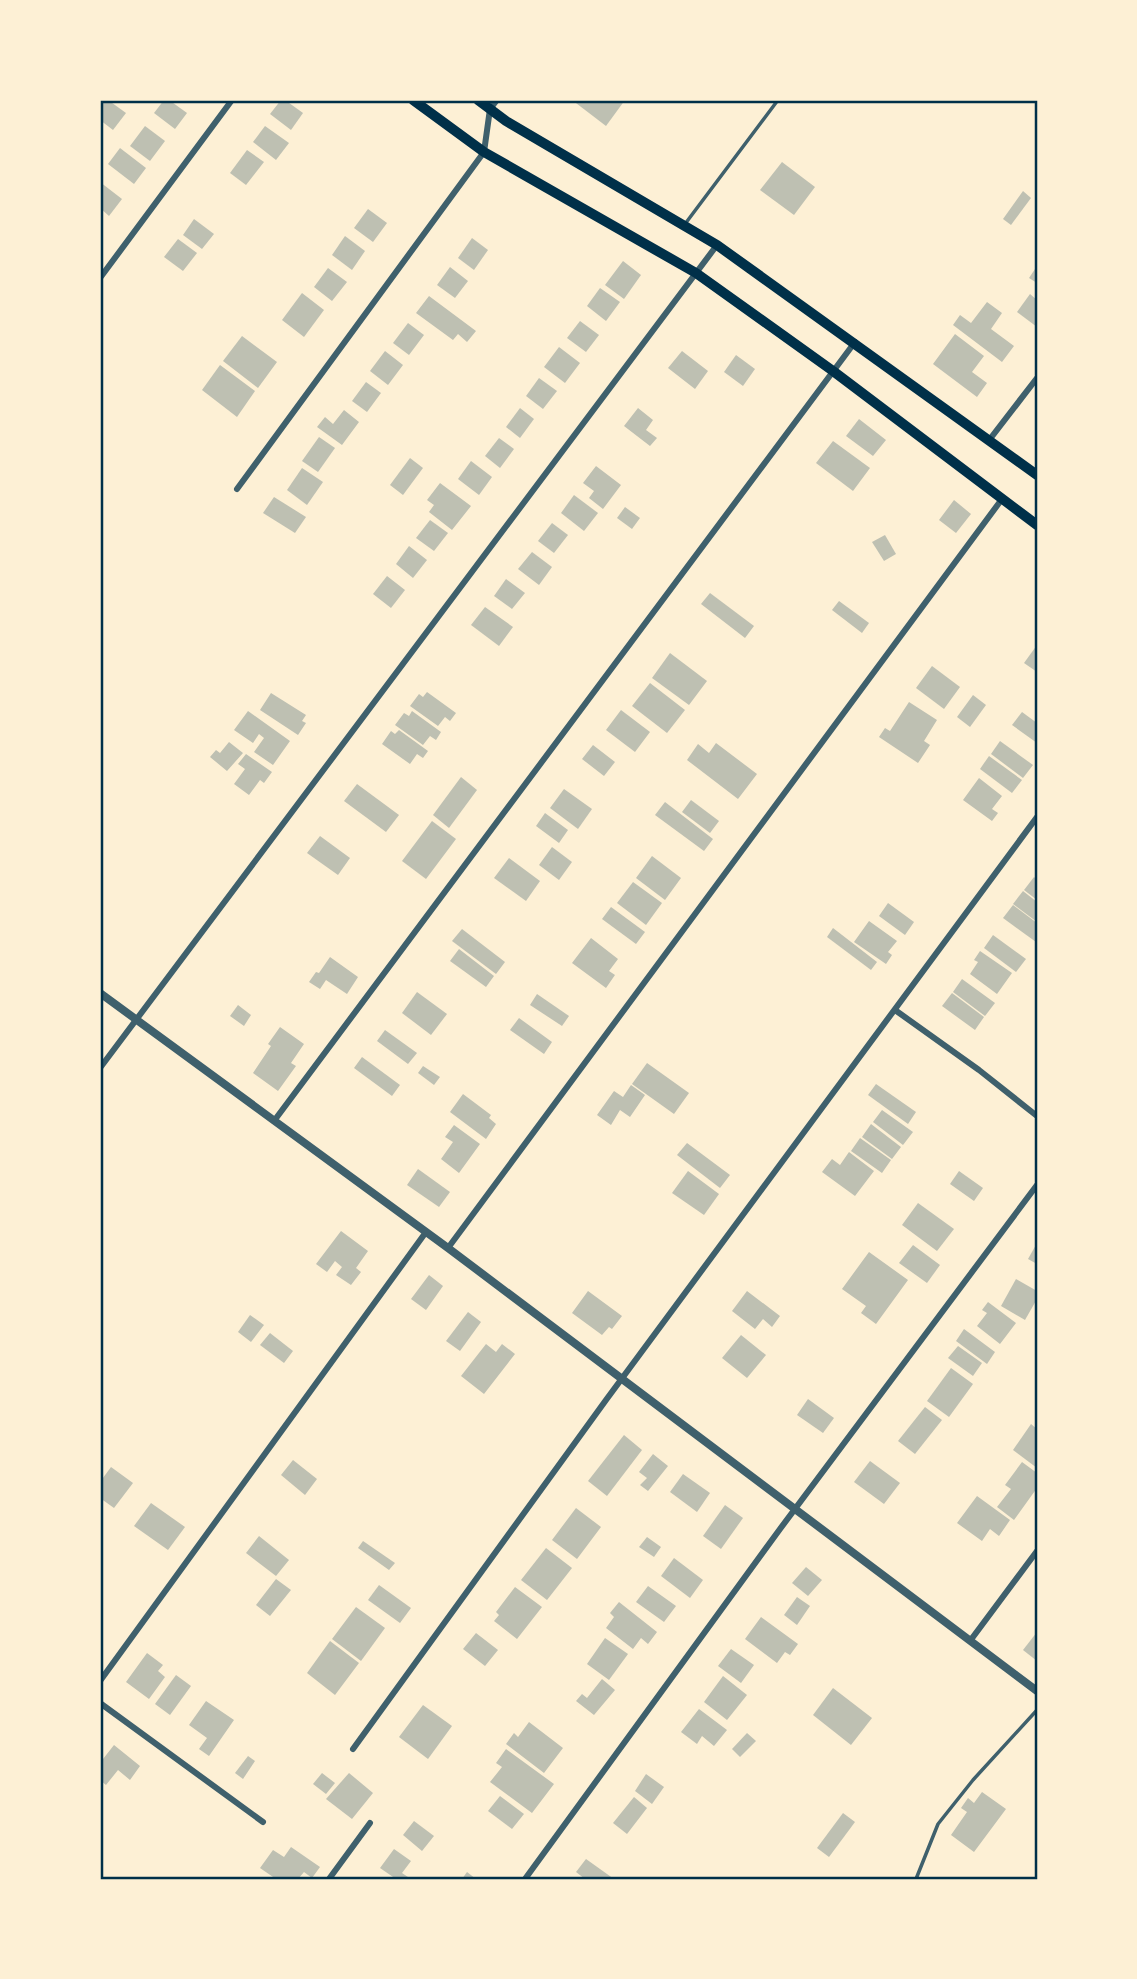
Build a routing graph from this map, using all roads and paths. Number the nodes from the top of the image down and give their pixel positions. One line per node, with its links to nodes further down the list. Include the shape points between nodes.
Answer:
1 (232, 100): 10 (street)
2 (412, 100): 6 (main road)
3 (478, 100): 5 (main road)
4 (778, 100): 7 (lane)
5 (494, 104): 6 (street); 7 (main road, via 506,121)
6 (484, 152): 9 (main road); 16 (street)
7 (684, 226): 8 (main road)
8 (718, 245): 9 (street); 11 (main road)
9 (696, 273): 12 (main road); 22 (street)
10 (100, 278)
11 (855, 342): 12 (street); 14 (main road)
12 (833, 371): 17 (main road); 25 (street)
13 (1037, 378): 14 (street)
14 (990, 439): 15 (main road)
15 (1037, 475)
16 (237, 489)
17 (1002, 499): 18 (main road); 28 (street)
18 (1037, 525)
19 (1037, 817): 21 (street)
20 (100, 993): 22 (street)
21 (895, 1010): 24 (street); 29 (street)
22 (137, 1021): 23 (street); 25 (street)
23 (100, 1068)
24 (1037, 1116)
25 (274, 1121): 27 (street)
26 (1037, 1185): 30 (street)
27 (426, 1232): 28 (street); 33 (street)
28 (447, 1248): 29 (street)
29 (622, 1379): 30 (street); 37 (street)
30 (794, 1510): 32 (street); 41 (street)
31 (1037, 1550): 32 (street)
32 (970, 1642): 34 (street)
33 (100, 1681)
34 (1037, 1691)
35 (100, 1703): 38 (street)
36 (1037, 1710): 42 (lane, via 938,1824)
37 (353, 1749)
38 (263, 1822)
39 (370, 1824): 40 (street)
40 (329, 1879)
41 (526, 1879)
42 (916, 1879)

